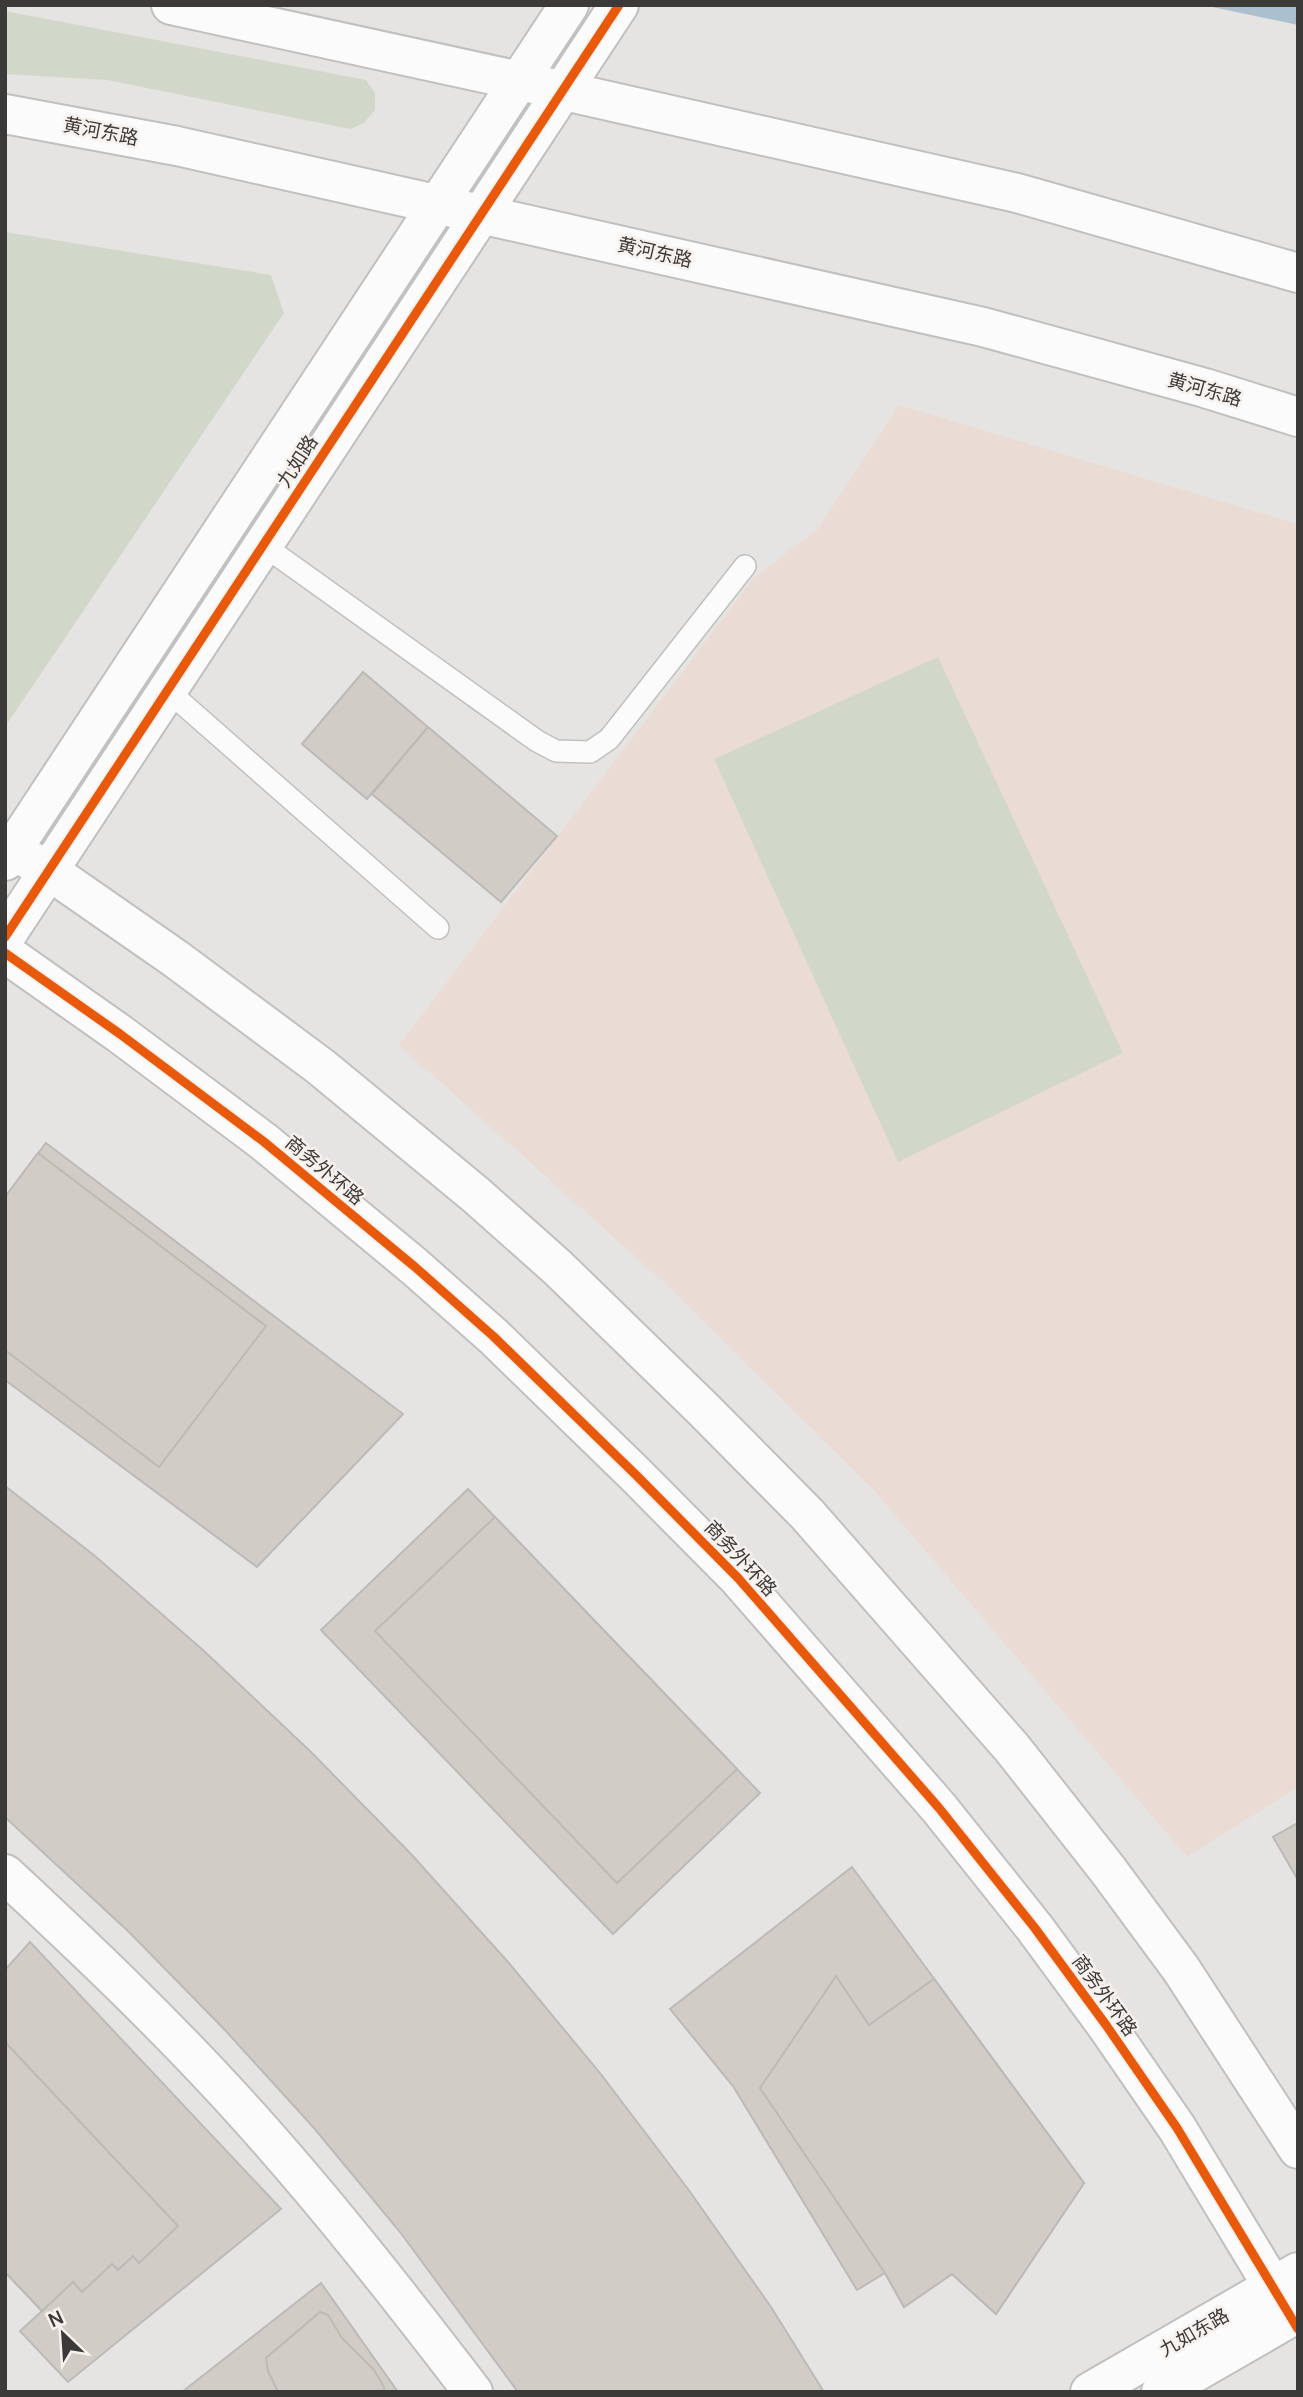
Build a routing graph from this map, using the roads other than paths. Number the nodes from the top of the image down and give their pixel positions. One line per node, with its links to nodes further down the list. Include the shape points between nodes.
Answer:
1 (171, 5): 4 (street)
2 (569, 5): 4 (street, 九如路)
3 (619, 5): 5 (street, 九如路)
4 (520, 80): 5 (street); 7 (street, 九如路)
5 (563, 90): 8 (street, 九如路); 9 (street, via 1017,193)
6 (5, 114): 7 (street, 黄河东路)
7 (439, 203): 8 (street, 黄河东路); 14 (street, 九如路)
8 (482, 212): 10 (street, 黄河东路, via 983,327); 11 (street, 九如路)
9 (1298, 273)
10 (1298, 417)
11 (263, 545): 12 (lane, via 556,751 590,752 609,739); 13 (street, 九如路)
12 (745, 566)
13 (167, 691): 15 (street, 九如路); 16 (lane)
14 (8, 852): 15 (street)
15 (48, 872): 17 (street, 九如路); 20 (street, via 176,959 321,1067 476,1195 557,1267 807,1514 1012,1748 1108,1870 1181,1969)
16 (438, 928)
17 (5, 937)
18 (5, 953): 21 (street, 商务外环路, via 263,1141 415,1267 493,1336 738,1578 939,1808 1034,1927 1177,2127)
19 (5, 1874): 22 (street, via 116,1977 249,2117 374,2263)
20 (1298, 2149)
21 (1291, 2303): 23 (street, 九如东路); 24 (street, 九如东路)
22 (473, 2392)
23 (1090, 2392)
24 (1161, 2392)

